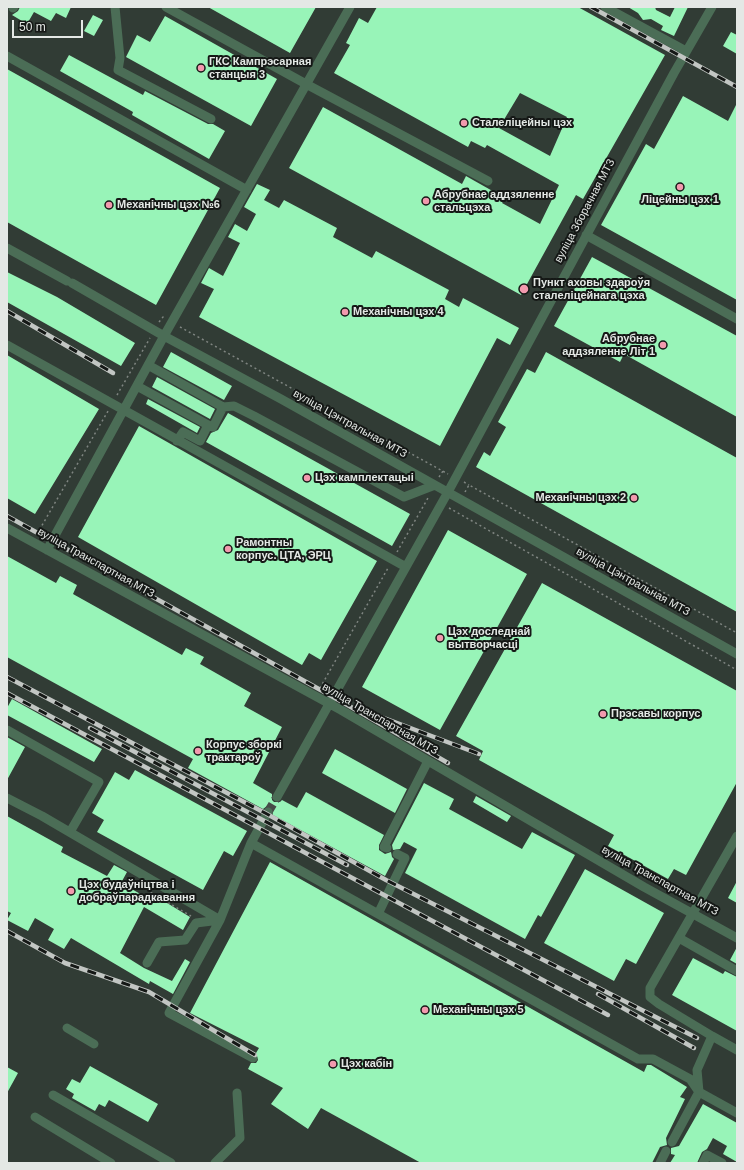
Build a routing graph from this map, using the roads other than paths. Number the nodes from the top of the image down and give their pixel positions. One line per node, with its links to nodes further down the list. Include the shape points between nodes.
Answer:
1 (115, 7): 9 (lane, via 120,58 118,70)
2 (166, 7): 8 (lane)
3 (350, 7): 8 (lane)
4 (605, 7): 6 (lane)
5 (712, 7): 6 (lane, вуліца Зборачная МТЗ)
6 (686, 51): 12 (lane, вуліца Зборачная МТЗ)
7 (7, 56): 11 (lane)
8 (306, 84): 10 (lane); 11 (lane)
9 (211, 119)
10 (488, 181)
11 (247, 190): 15 (lane)
12 (586, 235): 14 (lane); 24 (lane, вуліца Зборачная МТЗ)
13 (7, 248): 15 (lane, вуліца Цэнтральная МТЗ)
14 (737, 319)
15 (164, 336): 17 (lane); 23 (lane, вуліца Цэнтральная МТЗ)
16 (7, 346): 20 (lane)
17 (148, 366): 18 (lane); 19 (lane)
18 (137, 386): 20 (lane); 21 (lane)
19 (223, 407): 21 (lane, via 213,427); 23 (lane, via 234,406 404,497)
20 (123, 411): 22 (lane); 26 (lane)
21 (208, 425): 22 (lane, via 200,441 183,432)
22 (177, 441): 27 (lane)
23 (435, 485): 24 (lane, вуліца Цэнтральная МТЗ)
24 (448, 492): 27 (lane, вуліца Зборачная МТЗ); 28 (lane, вуліца Цэнтральная МТЗ)
25 (7, 528): 26 (lane, вуліца Транспартная МТЗ)
26 (47, 550): 29 (lane, вуліца Транспартная МТЗ)
27 (406, 567): 29 (lane, вуліца Зборачная МТЗ)
28 (737, 654)
29 (328, 703): 31 (lane, вуліца Транспартная МТЗ); 32 (lane, вуліца Зборачная МТЗ)
30 (7, 730): 35 (lane, via 99,782)
31 (428, 761): 38 (lane, via 384,847); 41 (lane, вуліца Транспартная МТЗ)
32 (276, 797)
33 (7, 798): 35 (lane)
34 (268, 812): 37 (lane)
35 (70, 832): 42 (lane)
36 (737, 836): 41 (lane)
37 (251, 843): 40 (lane); 42 (lane)
38 (387, 848)
39 (397, 854): 40 (lane, via 405,858)
40 (378, 914): 52 (lane, via 638,1059 653,1059 690,1078)
41 (693, 914): 43 (lane); 44 (lane, вуліца Транспартная МТЗ)
42 (220, 920): 45 (lane, via 196,923 185,940 160,942); 51 (lane, via 169,1013)
43 (679, 938): 46 (lane); 48 (lane, via 650,988 650,997)
44 (737, 938)
45 (147, 963)
46 (737, 971)
47 (67, 1028): 49 (lane)
48 (712, 1036): 50 (lane); 52 (lane, via 697,1070)
49 (94, 1044)
50 (737, 1050)
51 (253, 1058)
52 (699, 1092): 55 (lane); 57 (lane)
53 (237, 1094): 61 (lane, via 240,1138)
54 (53, 1095): 60 (lane)
55 (737, 1113)
56 (35, 1117): 59 (lane)
57 (672, 1142)
58 (666, 1151): 62 (lane)
59 (111, 1163)
60 (171, 1163)
61 (215, 1163)
62 (660, 1163)
63 (703, 1163): 64 (lane, via 707,1155)
64 (722, 1163)

